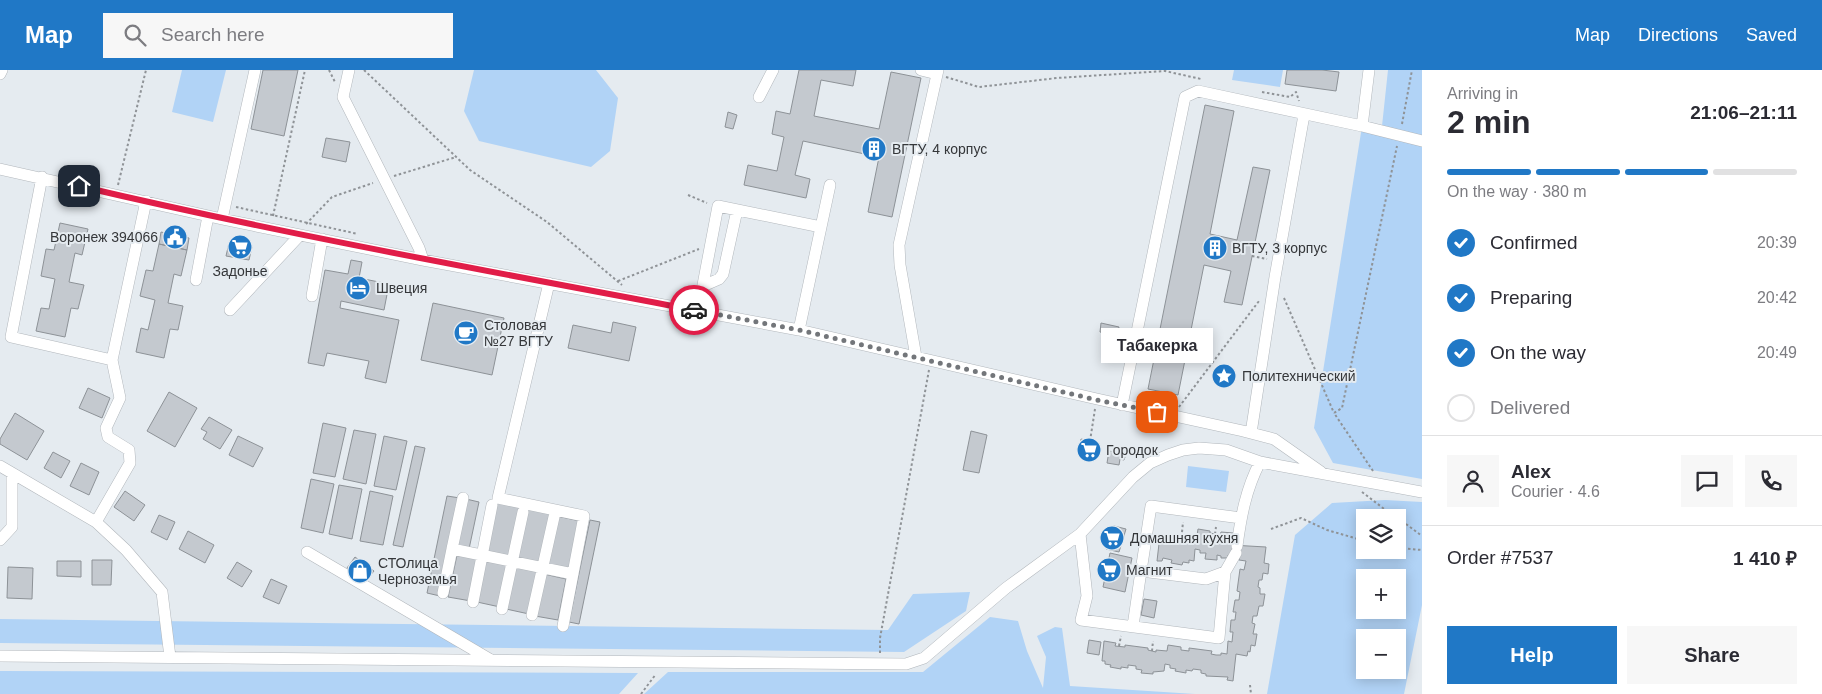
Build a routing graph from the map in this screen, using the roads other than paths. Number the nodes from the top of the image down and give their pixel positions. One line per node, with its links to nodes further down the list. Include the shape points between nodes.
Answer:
1 (2, 70): 8 (street)
2 (255, 70): 19 (street)
3 (349, 70): 23 (street, via 344,97)
4 (773, 70): 9 (street)
5 (921, 70): 7 (street)
6 (1369, 70): 11 (street)
7 (938, 72): 31 (street, via 899,245)
8 (0, 74)
9 (759, 97)
10 (1304, 115): 11 (street); 33 (street, via 1198,91 1185,97); 34 (street)
11 (1362, 126): 12 (street)
12 (1422, 141)
13 (0, 169): 14 (street)
14 (42, 178): 16 (street); 32 (street, via 11,337)
15 (830, 185): 20 (street)
16 (146, 201): 18 (street); 32 (street)
17 (738, 210): 20 (street); 26 (street, via 723,274 718,280); 26 (street, via 718,206)
18 (208, 216): 19 (street); 24 (street)
19 (222, 219): 21 (street)
20 (821, 227): 30 (street)
21 (300, 234): 22 (street); 28 (street)
22 (322, 239): 23 (street); 27 (street)
23 (423, 260): 25 (street)
24 (196, 280)
25 (550, 283): 29 (street); 55 (street, via 498,498 584,516)
26 (702, 286): 29 (street)
27 (312, 296)
28 (230, 310)
29 (698, 311): 30 (street)
30 (799, 330): 31 (street)
31 (916, 357): 33 (street)
32 (112, 360): 45 (street, via 120,398 106,428 108,437 129,450 130,463)
33 (1122, 405): 34 (street)
34 (1251, 433): 38 (street, via 1274,439)
35 (1260, 462): 38 (street); 44 (street, via 1250,481); 46 (street, via 1226,450 1199,448 1168,455 1150,463 1133,477)
36 (0, 466): 37 (street)
37 (12, 473): 45 (street); 47 (street, via 12,527)
38 (1325, 474): 39 (street)
39 (1422, 492)
40 (463, 498): 48 (street)
41 (492, 504): 50 (street)
42 (524, 512): 51 (street)
43 (554, 517): 52 (street)
44 (1241, 518): 53 (street, via 1151,506); 54 (street, via 1237,549)
45 (96, 522): 63 (street, via 126,550 162,592)
46 (1080, 534): 61 (street, via 1087,596 1081,620); 64 (street, via 1006,588 924,658 906,664)
47 (0, 540)
48 (452, 549): 50 (street); 56 (street)
49 (307, 552): 64 (street)
50 (482, 555): 51 (street); 57 (street)
51 (512, 561): 52 (street); 58 (street)
52 (543, 568): 55 (street); 59 (street)
53 (1141, 571): 54 (street, via 1206,579); 61 (street)
54 (1225, 572): 61 (street, via 1219,638)
55 (573, 574): 60 (street)
56 (443, 593)
57 (473, 602)
58 (502, 608)
59 (532, 615)
60 (562, 626)
61 (1133, 626)
62 (0, 656): 63 (street)
63 (170, 657): 64 (street)
64 (492, 661)

